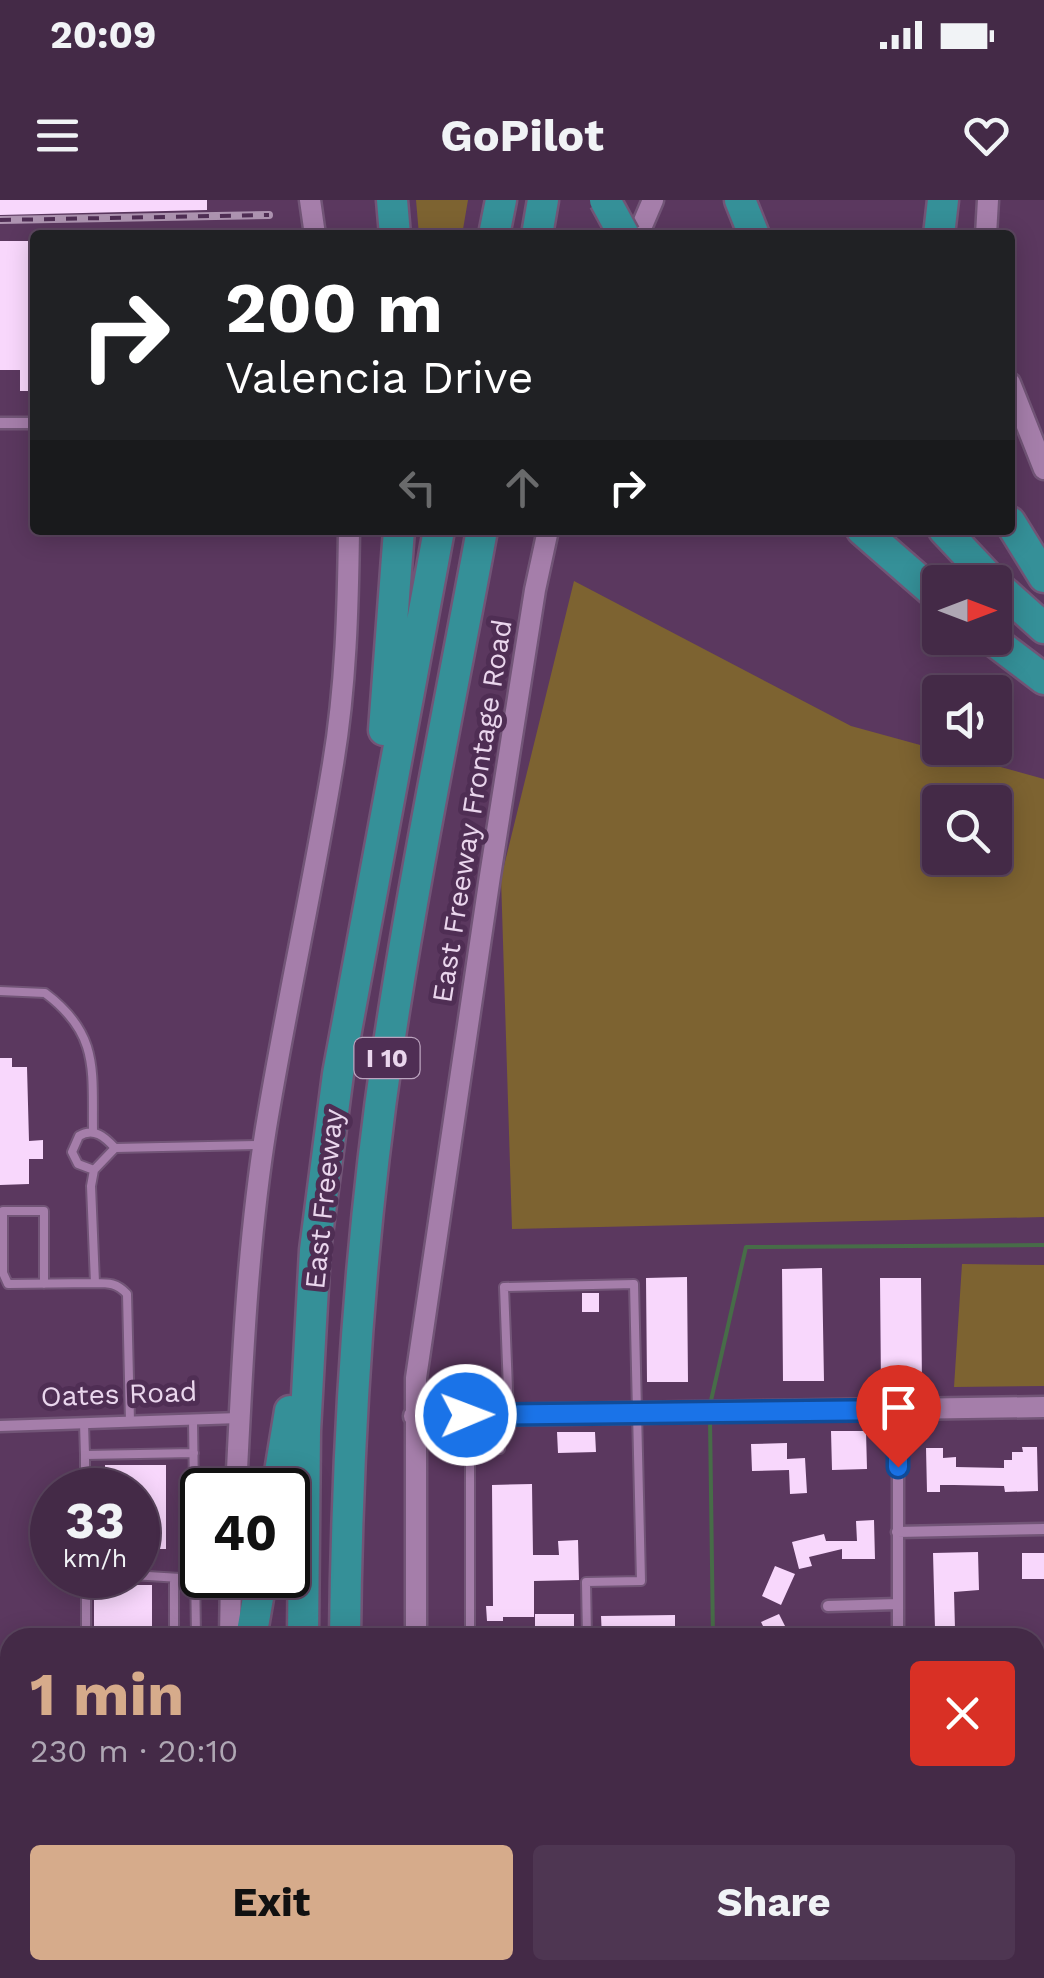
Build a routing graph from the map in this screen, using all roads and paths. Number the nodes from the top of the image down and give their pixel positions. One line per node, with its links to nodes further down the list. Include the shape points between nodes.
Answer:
1 (310, 200): 11 (main road)
2 (392, 200): 12 (highway)
3 (500, 200): 13 (highway)
4 (543, 200): 14 (highway)
5 (605, 200): 16 (highway, bridge)
6 (615, 200): 15 (highway)
7 (653, 200): 17 (main road)
8 (740, 200): 18 (highway)
9 (942, 200): 19 (highway)
10 (988, 200): 20 (main road)
11 (314, 230)
12 (395, 230)
13 (495, 230)
14 (538, 230)
15 (603, 230)
16 (621, 230)
17 (640, 230)
18 (752, 230)
19 (939, 230)
20 (986, 230)
21 (1015, 396): 24 (main road)
22 (0, 423): 23 (street)
23 (30, 423)
24 (1044, 469)
25 (1015, 530): 35 (highway)
26 (349, 535): 45 (main road, via 333,764)
27 (399, 535): 42 (highway)
28 (437, 535): 42 (highway, East Freeway / I 10)
29 (481, 535): 41 (highway, East Freeway / I 10)
30 (491, 535): 41 (highway)
31 (547, 535): 55 (main road, East Freeway Frontage Road, via 434,1246)
32 (868, 535): 36 (highway)
33 (949, 535): 34 (highway)
34 (977, 565)
35 (1044, 578)
36 (922, 582)
37 (1012, 599): 38 (highway)
38 (1044, 628)
39 (1012, 655): 40 (highway)
40 (1044, 679)
41 (453, 690): 61 (highway, East Freeway / I 10, via 388,1049)
42 (371, 888): 48 (highway, East Freeway / I 10)
43 (0, 991): 44 (lane, via 44,993 86,1040)
44 (92, 1132): 46 (lane); 47 (lane, via 79,1136 72,1152 78,1164)
45 (264, 1145): 46 (lane); 56 (main road)
46 (115, 1148): 47 (lane)
47 (94, 1170): 49 (lane)
48 (315, 1250): 67 (highway); 84 (highway, East Freeway / I 10)
49 (95, 1283): 50 (lane); 58 (lane, via 120,1286 127,1294)
50 (44, 1284): 50 (lane, via 5,1281 4,1211 44,1211)
51 (1044, 1408): 52 (main road)
52 (898, 1410): 53 (main road); 69 (street)
53 (638, 1414): 54 (main road); 54 (lane, via 634,1284 504,1287); 89 (lane, via 640,1582 586,1582)
54 (505, 1415): 55 (main road); 88 (lane, via 500,1448 470,1450)
55 (414, 1416): 87 (main road, East Freeway Frontage Road)
56 (240, 1418): 57 (street, Oates Road); 66 (main road)
57 (194, 1420): 58 (street, Oates Road); 62 (lane)
58 (130, 1422): 59 (street, Oates Road)
59 (84, 1423): 60 (street, Oates Road); 63 (lane)
60 (0, 1426)
61 (350, 1430): 85 (highway, East Freeway / I 10); 86 (highway)
62 (194, 1453): 63 (lane); 65 (lane)
63 (85, 1454): 64 (lane)
64 (85, 1468)
65 (194, 1468)
66 (237, 1468)
67 (280, 1468)
68 (1044, 1529): 69 (street)
69 (897, 1532): 77 (street)
70 (160, 1577): 71 (lane)
71 (174, 1578): 72 (lane); 80 (lane)
72 (180, 1579)
73 (86, 1598): 79 (lane)
74 (195, 1598): 81 (lane)
75 (231, 1598): 82 (main road)
76 (258, 1598): 83 (highway)
77 (898, 1604): 78 (street); 90 (street)
78 (828, 1606)
79 (86, 1628)
80 (174, 1628)
81 (196, 1628)
82 (230, 1628)
83 (254, 1628)
84 (304, 1628)
85 (345, 1628)
86 (365, 1628)
87 (416, 1628)
88 (470, 1628)
89 (586, 1628)
90 (898, 1628)

